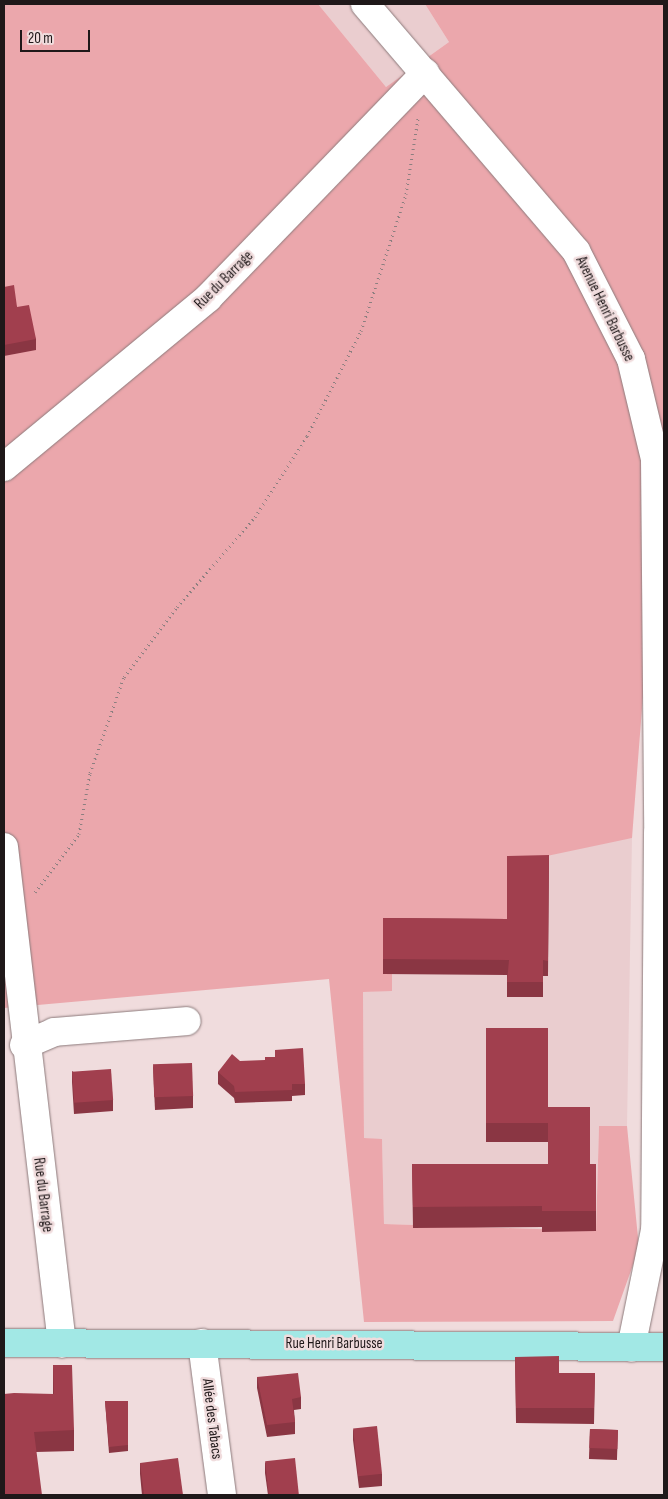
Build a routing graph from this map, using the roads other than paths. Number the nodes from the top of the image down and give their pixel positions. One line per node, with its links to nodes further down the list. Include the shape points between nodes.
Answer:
1 (365, 4): 2 (street, Avenue Henri Barbusse)
2 (425, 73): 3 (street, Rue du Barrage, via 208,298); 4 (street, Avenue Henri Barbusse, via 576,251 631,359 655,459)
3 (4, 467)
4 (661, 831): 12 (street, Avenue Henri Barbusse, via 655,1230)
5 (4, 847): 7 (street, Rue du Barrage)
6 (187, 1021): 7 (street, via 54,1032)
7 (24, 1045): 10 (street, Rue du Barrage)
8 (4, 1343): 10 (main road, Rue Henri Barbusse)
9 (202, 1343): 10 (main road, Rue Henri Barbusse); 12 (main road, Rue Henri Barbusse); 13 (street, Allée des Tabacs)
10 (62, 1344)
11 (664, 1347): 12 (main road, Rue Henri Barbusse)
12 (631, 1348)
13 (222, 1495)

